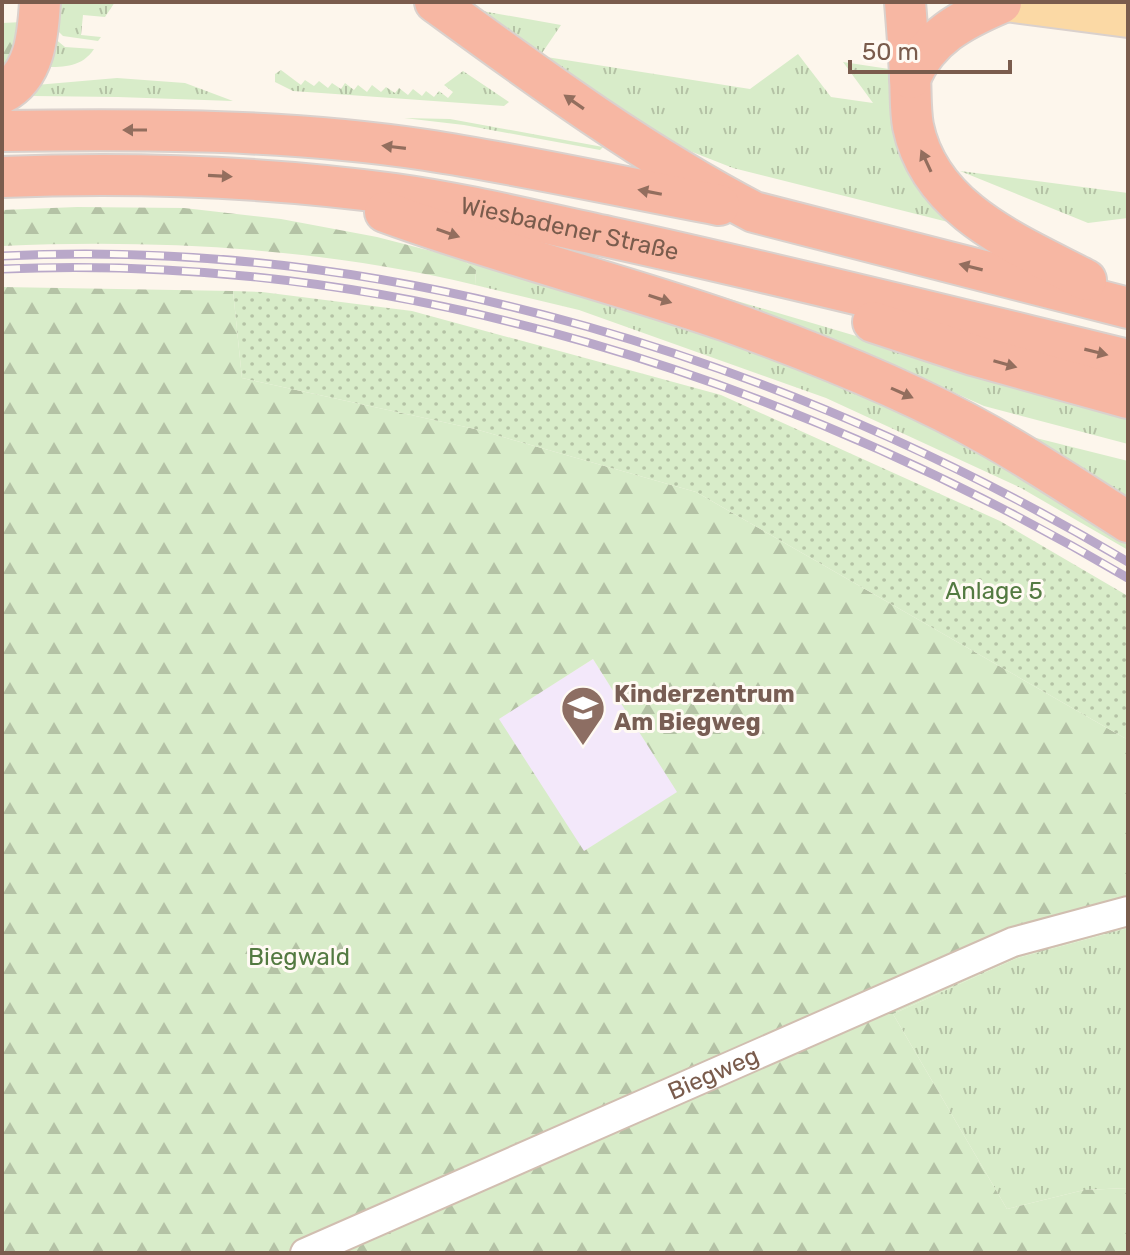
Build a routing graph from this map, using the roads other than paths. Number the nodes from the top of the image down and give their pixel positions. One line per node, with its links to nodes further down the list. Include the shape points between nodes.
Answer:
1 (40, 2): 8 (highway, via 34,51 24,76)
2 (435, 2): 12 (highway, one-way to 2, via 610,127)
3 (888, 2): 7 (highway)
4 (905, 2): 7 (highway)
5 (996, 3): 6 (main road); 7 (highway, via 942,33 917,63)
6 (1128, 20)
7 (911, 89): 14 (highway, one-way to 7, via 1018,245 947,194 925,165 913,124)
8 (2, 93)
9 (2, 131): 12 (highway, Wiesbadener Straße, one-way to 9, via 426,150 331,139 137,129)
10 (2, 177): 11 (highway, Wiesbadener Straße, one-way to 11, via 142,174)
11 (294, 182): 13 (highway, Wiesbadener Straße, via 463,206); 17 (highway, one-way to 17, via 821,357 988,435)
12 (754, 212): 14 (highway, one-way to 12)
13 (721, 261): 15 (highway, Wiesbadener Straße, one-way to 15); 16 (highway, one-way to 16, via 903,333)
14 (1128, 305)
15 (1128, 360)
16 (1128, 398)
17 (1128, 522)
18 (1128, 911): 19 (street, Biegweg, via 1013,942)
19 (305, 1253)

